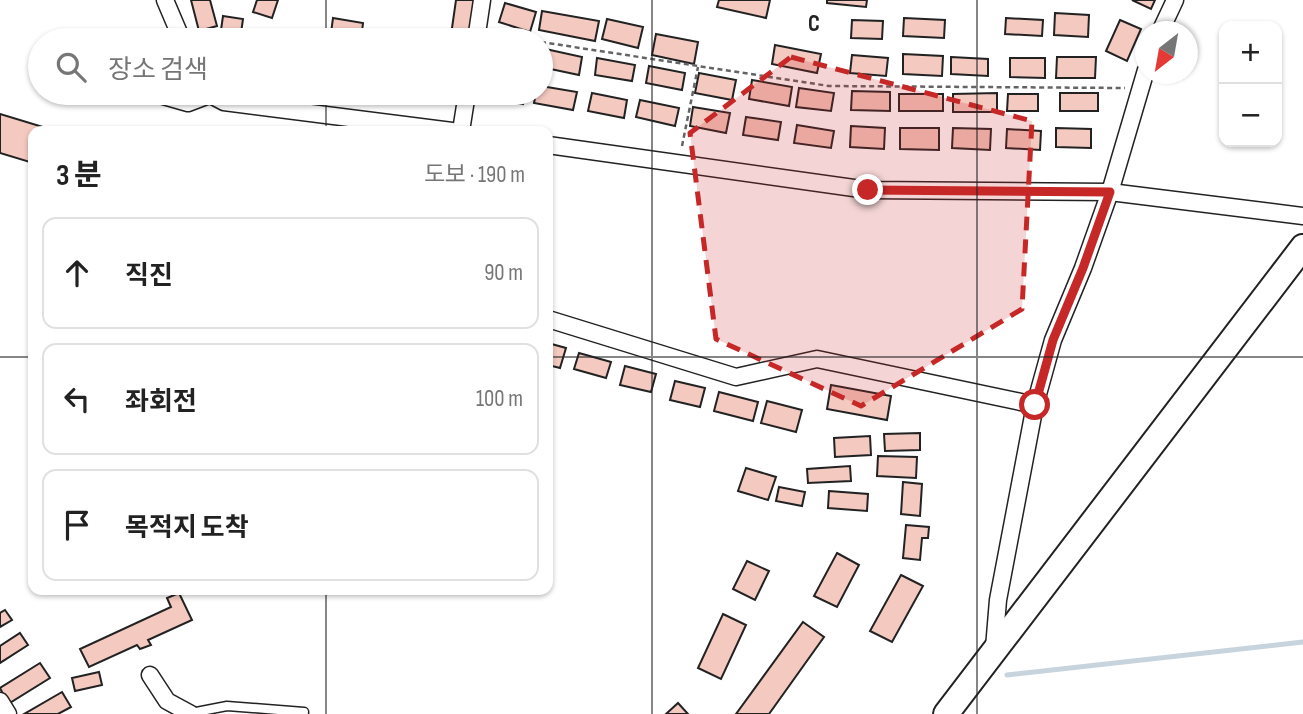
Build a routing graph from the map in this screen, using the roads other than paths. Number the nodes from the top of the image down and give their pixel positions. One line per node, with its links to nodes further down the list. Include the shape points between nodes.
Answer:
1 (165, 0): 5 (street)
2 (482, 0): 6 (street)
3 (1175, 0): 4 (street)
4 (1165, 21)
5 (177, 28)
6 (477, 28)
7 (1141, 84): 13 (street)
8 (248, 105): 10 (street)
9 (465, 105): 11 (street)
10 (413, 126)
11 (462, 126)
12 (553, 146): 13 (street, via 868,190)
13 (1110, 192): 14 (street); 17 (street, via 1053,340)
14 (1303, 216)
15 (1303, 247): 18 (main road)
16 (553, 321): 17 (street, via 736,377 817,359)
17 (1035, 405): 18 (street, via 998,600)
18 (993, 650): 24 (main road)
19 (150, 675): 23 (street, via 167,701)
20 (0, 701): 22 (street)
21 (304, 712): 23 (lane, via 227,706)
22 (8, 714)
23 (191, 714)
24 (946, 714)

